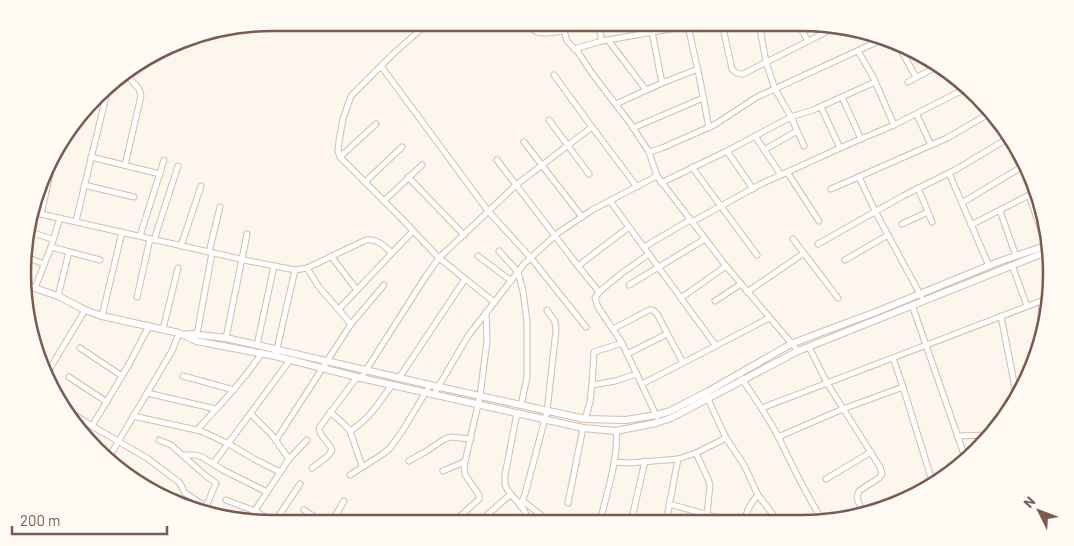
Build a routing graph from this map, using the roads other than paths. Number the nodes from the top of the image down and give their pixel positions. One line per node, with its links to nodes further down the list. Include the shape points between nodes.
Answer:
1 (419, 31): 19 (street)
2 (535, 31): 3 (street)
3 (564, 31): 15 (street)
4 (601, 31): 12 (street)
5 (658, 31): 10 (street)
6 (689, 31): 20 (street)
7 (724, 31): 18 (street, via 734,71 743,74)
8 (760, 31): 18 (street)
9 (802, 31): 13 (street)
10 (652, 32): 12 (street); 27 (street)
11 (825, 32): 13 (street)
12 (605, 41): 15 (street); 29 (street, via 622,57)
13 (808, 41): 18 (street)
14 (875, 43): 16 (street)
15 (574, 48): 34 (street)
16 (858, 50): 25 (street); 28 (street)
17 (903, 54): 23 (street)
18 (766, 62): 28 (street)
19 (381, 66): 59 (street, via 351,96 339,141); 93 (street)
20 (698, 69): 27 (street); 32 (street)
21 (931, 70): 23 (street)
22 (554, 75): 42 (street)
23 (916, 77): 26 (street)
24 (130, 78): 62 (street, via 141,96)
25 (875, 82): 31 (street); 41 (street)
26 (908, 82)
27 (662, 83): 29 (street)
28 (775, 89): 38 (street); 44 (street)
29 (646, 90): 34 (street)
30 (960, 91): 36 (street)
31 (842, 97): 35 (street); 47 (street)
32 (703, 98): 43 (street); 44 (street)
33 (105, 99): 58 (street)
34 (616, 104): 43 (street)
35 (821, 106): 38 (street); 54 (street)
36 (917, 115): 41 (street); 51 (street)
37 (985, 116): 51 (street)
38 (791, 117): 45 (street); 46 (street)
39 (549, 120): 50 (street)
40 (376, 124): 59 (street)
41 (894, 125): 47 (street)
42 (592, 127): 50 (street); 81 (street)
43 (633, 128): 57 (street)
44 (709, 128): 57 (street)
45 (797, 131): 52 (street); 55 (street)
46 (755, 136): 55 (street); 56 (street)
47 (862, 139): 54 (street)
48 (1003, 141): 69 (street)
49 (524, 142): 64 (street)
50 (568, 145): 64 (street); 71 (street)
51 (931, 145): 74 (street)
52 (804, 146)
53 (402, 147): 76 (street)
54 (840, 148): 68 (street)
55 (764, 150): 72 (street)
56 (727, 151): 66 (street); 83 (street)
57 (648, 152): 73 (street)
58 (91, 157): 62 (street); 78 (street)
59 (340, 157): 76 (street)
60 (164, 160): 70 (street)
61 (497, 160): 79 (street)
62 (125, 165): 70 (street)
63 (422, 165): 75 (street)
64 (542, 165): 79 (street); 98 (street)
65 (178, 166): 117 (street)
66 (692, 168): 77 (street); 91 (street)
67 (1019, 168): 90 (street)
68 (788, 172): 72 (street); 103 (street)
69 (949, 172): 82 (street); 90 (street)
70 (160, 174): 114 (street)
71 (589, 174)
72 (781, 175): 83 (street)
73 (657, 176): 77 (street); 81 (street)
74 (859, 176): 84 (street); 94 (street)
75 (408, 178): 89 (street); 112 (street)
76 (365, 182): 89 (street)
77 (661, 183): 102 (street)
78 (84, 185): 87 (street); 101 (street)
79 (516, 185): 93 (street); 115 (street)
80 (201, 186): 121 (street)
81 (637, 187): 88 (street)
82 (918, 188): 94 (street); 96 (street)
83 (753, 189): 91 (street)
84 (831, 190)
85 (1029, 195): 95 (street); 99 (street)
86 (44, 196): 97 (street)
87 (134, 197)
88 (610, 200): 98 (street); 107 (street)
89 (384, 201): 108 (street)
90 (962, 203): 106 (street)
91 (722, 206): 102 (street); 132 (street)
92 (220, 207): 127 (street)
93 (488, 211): 112 (street); 137 (street)
94 (875, 211): 113 (street); 120 (street)
95 (1000, 211): 106 (street); 135 (street)
96 (928, 212): 104 (street); 105 (street)
97 (41, 214): 100 (street)
98 (582, 217): 115 (street)
99 (1036, 217)
100 (60, 218): 101 (street); 116 (street)
101 (76, 221): 109 (street)
102 (691, 221): 118 (street); 123 (street)
103 (819, 221)
104 (932, 222)
105 (902, 224)
106 (972, 225): 147 (street)
107 (629, 227): 123 (street); 145 (street)
108 (413, 231): 128 (street); 136 (street)
109 (122, 232): 114 (street); 178 (street)
110 (35, 233): 116 (street)
111 (247, 234): 139 (street)
112 (464, 235): 136 (street)
113 (888, 235): 141 (street); 163 (street)
114 (140, 236): 117 (street)
115 (556, 236): 137 (street); 145 (street)
116 (52, 239): 122 (street)
117 (152, 239): 121 (street); 165 (street)
118 (705, 239): 146 (street); 148 (street)
119 (793, 239): 129 (street)
120 (818, 244)
121 (181, 246): 127 (street)
122 (51, 247): 126 (street); 142 (street)
123 (644, 247): 130 (street)
124 (1041, 247): 135 (street)
125 (499, 251): 152 (street)
126 (69, 252): 140 (street); 164 (street)
127 (211, 252): 139 (street); 187 (street)
128 (392, 253): 133 (street, via 372,239); 160 (street)
129 (804, 253): 162 (street); 167 (street)
130 (649, 254): 148 (street); 161 (street)
131 (1042, 254): 143 (street)
132 (757, 255)
133 (331, 256): 150 (street); 160 (street)
134 (478, 256): 154 (street)
135 (1016, 256): 147 (street)
136 (439, 258): 153 (street); 207 (street)
137 (530, 258): 152 (street); 183 (street)
138 (32, 259): 142 (street)
139 (242, 259): 144 (street); 189 (street)
140 (100, 260)
141 (845, 260)
142 (44, 264): 155 (street)
143 (1012, 265): 168 (street); 173 (street)
144 (274, 266): 151 (street); 193 (street)
145 (578, 266): 161 (street)
146 (726, 266): 156 (street); 166 (street)
147 (989, 266): 163 (street)
148 (658, 267): 158 (street); 166 (street)
149 (178, 268): 184 (street)
150 (307, 268): 151 (street); 174 (street)
151 (294, 270): 199 (street)
152 (518, 272): 154 (street); 232 (street, via 528,322 527,377)
153 (465, 278): 171 (street); 214 (street)
154 (510, 280): 171 (street)
155 (32, 284)
156 (741, 284): 162 (street); 169 (street)
157 (384, 285): 181 (street)
158 (629, 285)
159 (32, 288): 164 (street)
160 (357, 290): 174 (street)
161 (599, 292): 185 (street, via 595,298 598,307)
162 (747, 292): 180 (street)
163 (920, 294): 168 (street); 191 (street)
164 (58, 296): 175 (street)
165 (136, 297)
166 (681, 298): 194 (street)
167 (838, 298)
168 (923, 300): 172 (street)
169 (716, 301)
170 (1042, 301): 173 (street)
171 (494, 302): 177 (street)
172 (912, 305): 192 (street); 195 (street)
173 (1027, 306): 179 (street)
174 (339, 309): 181 (street)
175 (85, 310): 178 (street); 205 (street)
176 (547, 310): 236 (street, via 556,330)
177 (486, 312): 222 (street); 229 (street, via 487,341)
178 (102, 316): 182 (street)
179 (1001, 316): 192 (street); 221 (street)
180 (769, 318): 191 (street); 194 (street)
181 (351, 324): 203 (street)
182 (149, 326): 184 (street); 211 (street)
183 (586, 327)
184 (163, 329): 186 (street)
185 (613, 330): 188 (street, via 652,310); 190 (street)
186 (181, 334): 187 (street); 198 (street, via 196,341); 226 (street)
187 (198, 334): 189 (street)
188 (667, 334): 200 (street); 204 (street)
189 (226, 338): 193 (street)
190 (622, 343): 200 (street); 219 (street, via 594,352)
191 (791, 344): 197 (street); 209 (street)
192 (927, 344): 201 (street); 251 (street)
193 (257, 345): 199 (street)
194 (716, 346): 204 (street)
195 (809, 347): 197 (street); 216 (street)
196 (80, 348): 211 (street)
197 (798, 352): 215 (street)
198 (262, 353): 199 (street); 224 (street)
199 (276, 353): 202 (street); 203 (street)
200 (627, 354): 208 (street)
201 (893, 358): 216 (street); 223 (street)
202 (290, 360): 206 (street); 239 (street)
203 (327, 362): 206 (street); 207 (street)
204 (683, 363): 217 (street)
205 (51, 367)
206 (323, 369): 213 (street); 257 (street)
207 (364, 371): 213 (street); 214 (street)
208 (637, 374): 217 (street); 219 (street)
209 (739, 374): 215 (street); 228 (street)
210 (69, 376): 230 (street)
211 (122, 376): 230 (street)
212 (183, 376): 224 (street)
213 (359, 377): 218 (street); 237 (street)
214 (399, 378): 220 (street)
215 (743, 380): 228 (street); 233 (street)
216 (827, 383): 233 (street); 235 (street)
217 (642, 384): 244 (street)
218 (392, 385): 225 (street); 248 (street, via 369,417)
219 (592, 385): 243 (street)
220 (430, 386): 222 (street); 225 (street)
221 (1015, 386)
222 (438, 387): 227 (street); 229 (street)
223 (903, 387): 235 (street); 277 (street)
224 (234, 390): 234 (street)
225 (427, 392): 227 (street); 272 (street, via 390,448)
226 (146, 393): 234 (street); 240 (street)
227 (434, 394): 231 (street)
228 (707, 395): 244 (street, via 671,418); 253 (street)
229 (480, 396): 231 (street); 232 (street)
230 (107, 402): 245 (street)
231 (478, 404): 238 (street); 254 (street)
232 (521, 405): 236 (street)
233 (762, 408): 252 (street)
234 (216, 409): 247 (street)
235 (843, 409): 252 (street); 260 (street)
236 (547, 411): 242 (street); 243 (street)
237 (330, 412): 248 (street); 273 (street, via 319,430 332,450)
238 (517, 413): 242 (street); 281 (street, via 505,475)
239 (250, 414): 257 (street); 259 (street)
240 (133, 416): 247 (street); 255 (street)
241 (80, 418): 245 (street)
242 (546, 419): 246 (street); 286 (street)
243 (585, 419): 244 (street)
244 (658, 419): 249 (street)
245 (92, 426): 255 (street)
246 (583, 428): 249 (street); 287 (street)
247 (197, 430): 259 (street)
248 (350, 431): 272 (street)
249 (616, 431): 269 (street)
250 (980, 435): 251 (street)
251 (957, 436): 261 (street)
252 (778, 437): 296 (street)
253 (726, 438): 263 (street); 282 (street)
254 (470, 439): 267 (street, via 450,437); 268 (street)
255 (118, 440): 262 (street); 285 (street, via 173,477 185,493)
256 (159, 440): 264 (street)
257 (276, 440): 265 (street)
258 (307, 440): 265 (street)
259 (228, 444): 271 (street); 275 (street)
260 (871, 452): 278 (street); 290 (street, via 882,474 857,494)
261 (963, 452)
262 (111, 453)
263 (696, 453): 266 (street); 295 (street, via 710,485)
264 (183, 455): 271 (street, via 202,457); 289 (street, via 216,483)
265 (289, 459): 275 (street)
266 (678, 459): 270 (street); 288 (street)
267 (409, 461)
268 (464, 462): 274 (street); 300 (street, via 465,474 479,499)
269 (614, 462): 270 (street); 304 (street)
270 (644, 462): 305 (street)
271 (213, 464): 280 (street)
272 (362, 466): 276 (street)
273 (312, 468)
274 (443, 471)
275 (280, 472): 280 (street)
276 (350, 475)
277 (931, 477)
278 (826, 479)
279 (300, 484): 297 (street)
280 (268, 492): 292 (street)
281 (510, 495): 286 (street); 301 (street)
282 (758, 495): 308 (street); 309 (street)
283 (226, 500): 292 (street)
284 (344, 501): 299 (street)
285 (199, 503)
286 (522, 503): 302 (street); 303 (street)
287 (568, 503)
288 (669, 504): 295 (street); 306 (street)
289 (206, 506)
290 (861, 508)
291 (304, 510): 298 (street)
292 (255, 511): 293 (street); 294 (street)
293 (253, 514)
294 (260, 514)
295 (707, 514): 307 (street)
296 (818, 514)
297 (279, 515)
298 (312, 515)
299 (336, 515)
300 (462, 515)
301 (487, 515)
302 (525, 515)
303 (540, 515)
304 (602, 515)
305 (633, 515)
306 (667, 515)
307 (710, 515)
308 (746, 515)
309 (773, 515)

